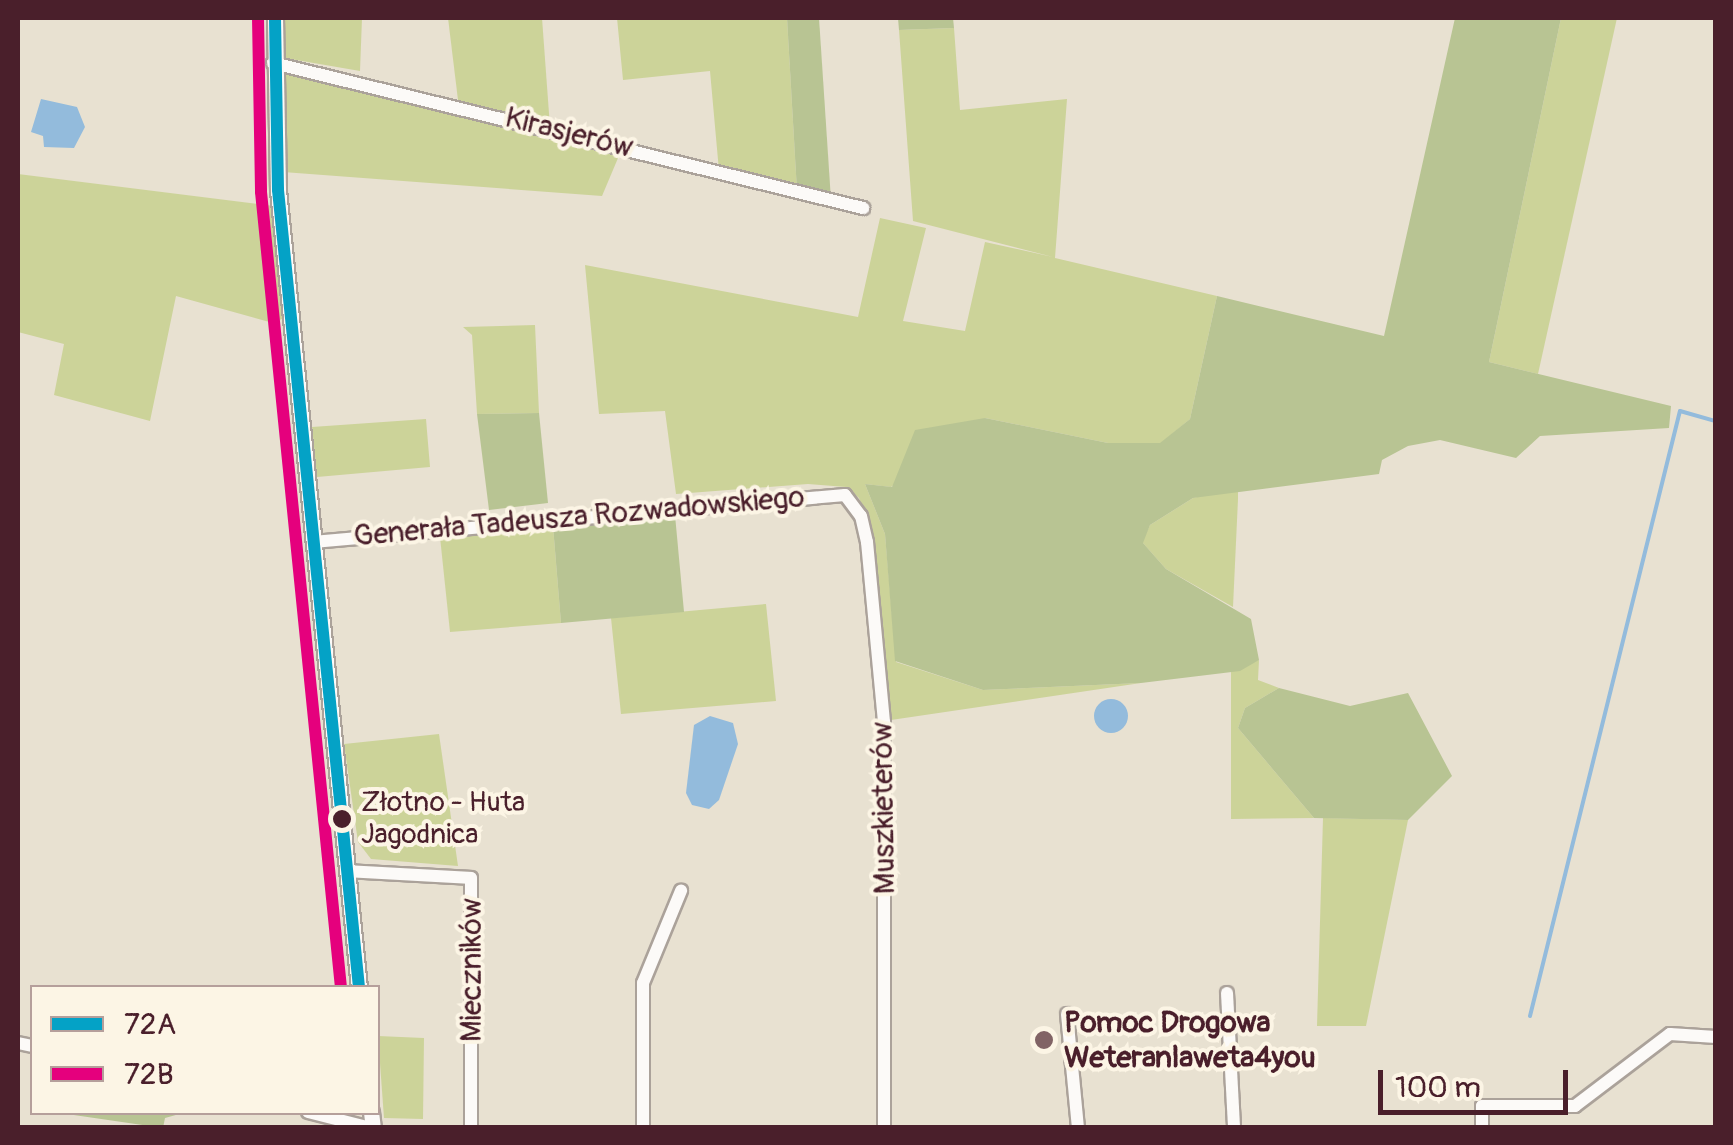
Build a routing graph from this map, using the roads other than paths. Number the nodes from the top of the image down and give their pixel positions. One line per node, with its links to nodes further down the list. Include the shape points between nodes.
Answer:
1 (274, 18): 2 (street)
2 (273, 63): 3 (street, Kirasjerów); 5 (street, via 278,190)
3 (863, 208)
4 (845, 494): 5 (street, Generała Tadeusza Rozwadowskiego); 16 (street, Muszkieterów, via 861,516 867,542 884,722)
5 (313, 542): 6 (street)
6 (347, 872): 8 (street); 14 (street, Mieczników, via 472,878)
7 (681, 891): 15 (street, via 644,984)
8 (359, 985)
9 (1227, 992): 18 (street)
10 (1066, 1014): 17 (street)
11 (1716, 1037): 19 (street, via 1670,1034 1575,1106 1482,1106)
12 (320, 1115): 13 (street)
13 (372, 1128)
14 (471, 1128)
15 (643, 1128)
16 (884, 1128)
17 (1078, 1128)
18 (1234, 1128)
19 (1482, 1128)

